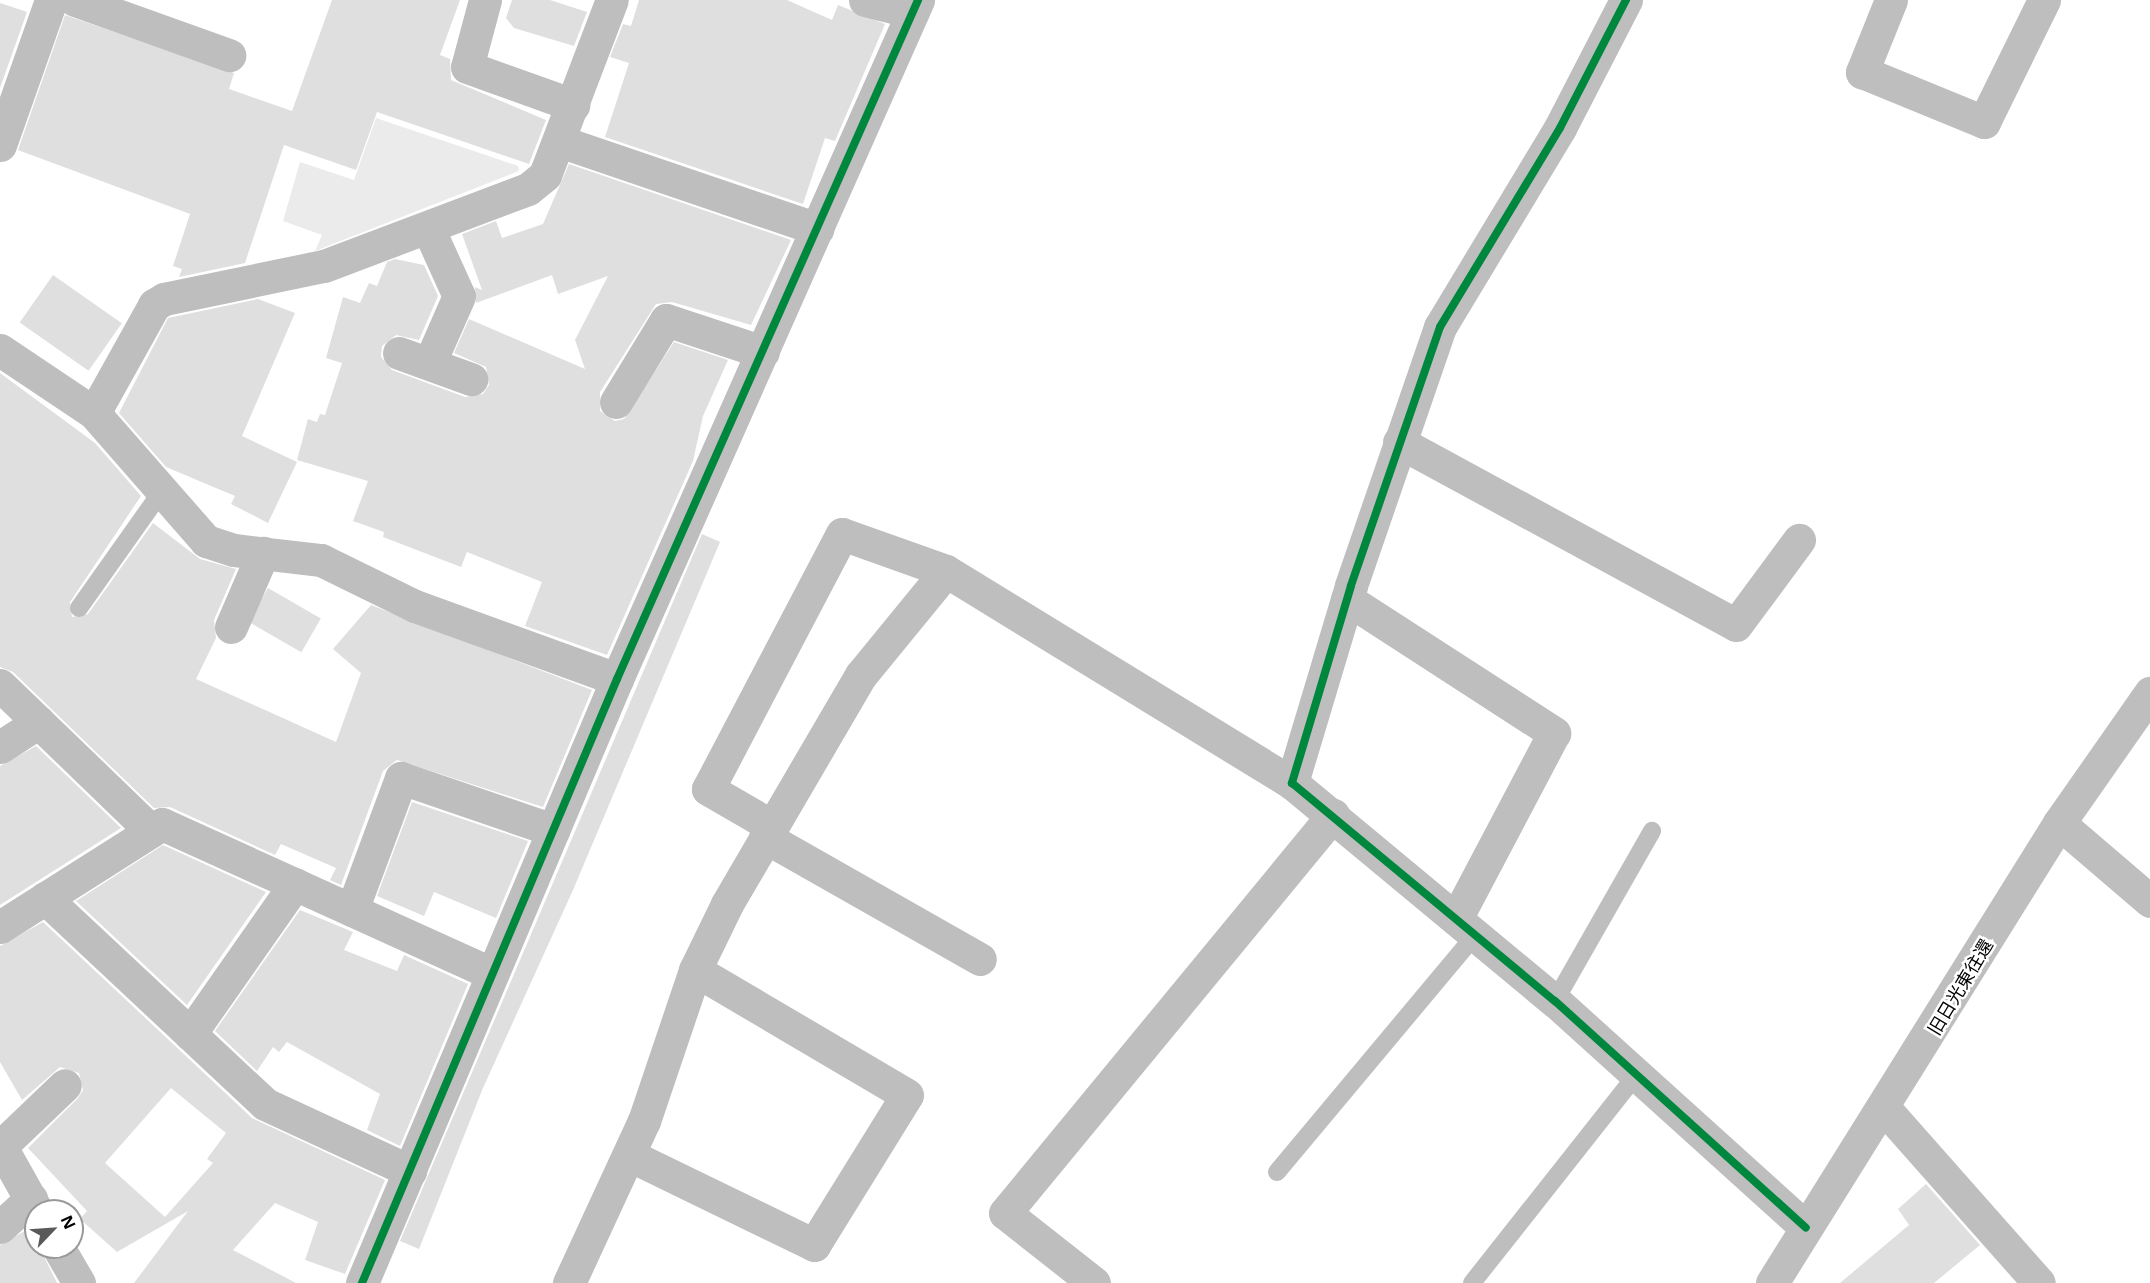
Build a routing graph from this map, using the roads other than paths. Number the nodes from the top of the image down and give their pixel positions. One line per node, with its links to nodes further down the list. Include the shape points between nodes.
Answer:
1 (51, 0): 13 (street)
2 (75, 0): 10 (street)
3 (485, 0): 11 (street, via 467,68)
4 (612, 0): 11 (street)
5 (865, 0): 9 (street)
6 (1626, 0): 23 (street, via 1560,128 1440,327)
7 (1891, 0): 8 (street, via 1862,72 1984,122)
8 (2044, 0)
9 (915, 6): 14 (street)
10 (229, 55)
11 (573, 105): 12 (street)
12 (560, 141): 14 (street); 15 (street, via 545,175 528,189)
13 (0, 145)
14 (817, 229): 17 (street)
15 (429, 230): 19 (street, via 459,296); 22 (street, via 324,266 164,299 154,305)
16 (0, 350): 22 (street)
17 (763, 352): 21 (street, via 666,320); 31 (street)
18 (399, 353): 19 (street)
19 (430, 362): 20 (street)
20 (471, 379)
21 (616, 402)
22 (94, 413): 24 (street)
23 (1399, 442): 25 (street, via 1736,625); 28 (street)
24 (161, 492): 26 (street, via 206,541); 29 (lane)
25 (1799, 540)
26 (263, 554): 30 (street); 31 (street, via 321,560 415,606)
27 (946, 571): 36 (street); 41 (street, via 861,675); 41 (street, via 842,534 708,789)
28 (1347, 599): 36 (street); 48 (street, via 1554,733)
29 (79, 608)
30 (231, 627)
31 (617, 679): 39 (street)
32 (0, 685): 34 (street)
33 (2150, 693): 38 (street, 旧日光東往還)
34 (39, 722): 35 (street); 40 (street)
35 (0, 747)
36 (1292, 783): 37 (street)
37 (1333, 815): 48 (street); 69 (street, via 1005,1213)
38 (2059, 823): 45 (street); 56 (street, 旧日光東往還)
39 (553, 830): 46 (street, via 401,778); 51 (street)
40 (151, 831): 43 (street, via 162,824); 44 (street)
41 (769, 831): 49 (street); 50 (street)
42 (1652, 831): 52 (lane)
43 (295, 884): 46 (street); 53 (street)
44 (45, 898): 47 (street); 53 (street)
45 (2150, 900)
46 (352, 910): 51 (street)
47 (0, 927)
48 (1466, 927): 52 (street); 60 (lane)
49 (981, 959)
50 (695, 970): 58 (street, via 666,1067); 58 (street, via 907,1095 814,1245)
51 (492, 974): 59 (street)
52 (1555, 1001): 54 (street)
53 (190, 1034): 59 (street, via 265,1104)
54 (1636, 1075): 64 (street); 70 (lane)
55 (65, 1085): 57 (street)
56 (1885, 1109): 64 (street, 旧日光東往還); 72 (street)
57 (0, 1145): 61 (street)
58 (629, 1155): 68 (street)
59 (410, 1171): 67 (street)
60 (1277, 1172)
61 (31, 1199)
62 (24, 1211): 63 (street)
63 (0, 1227)
64 (1806, 1228): 71 (street, 旧日光東往還)
65 (65, 1259): 66 (street)
66 (79, 1283)
67 (362, 1283)
68 (569, 1283)
69 (1094, 1283)
70 (1472, 1283)
71 (1772, 1283)
72 (2039, 1283)

